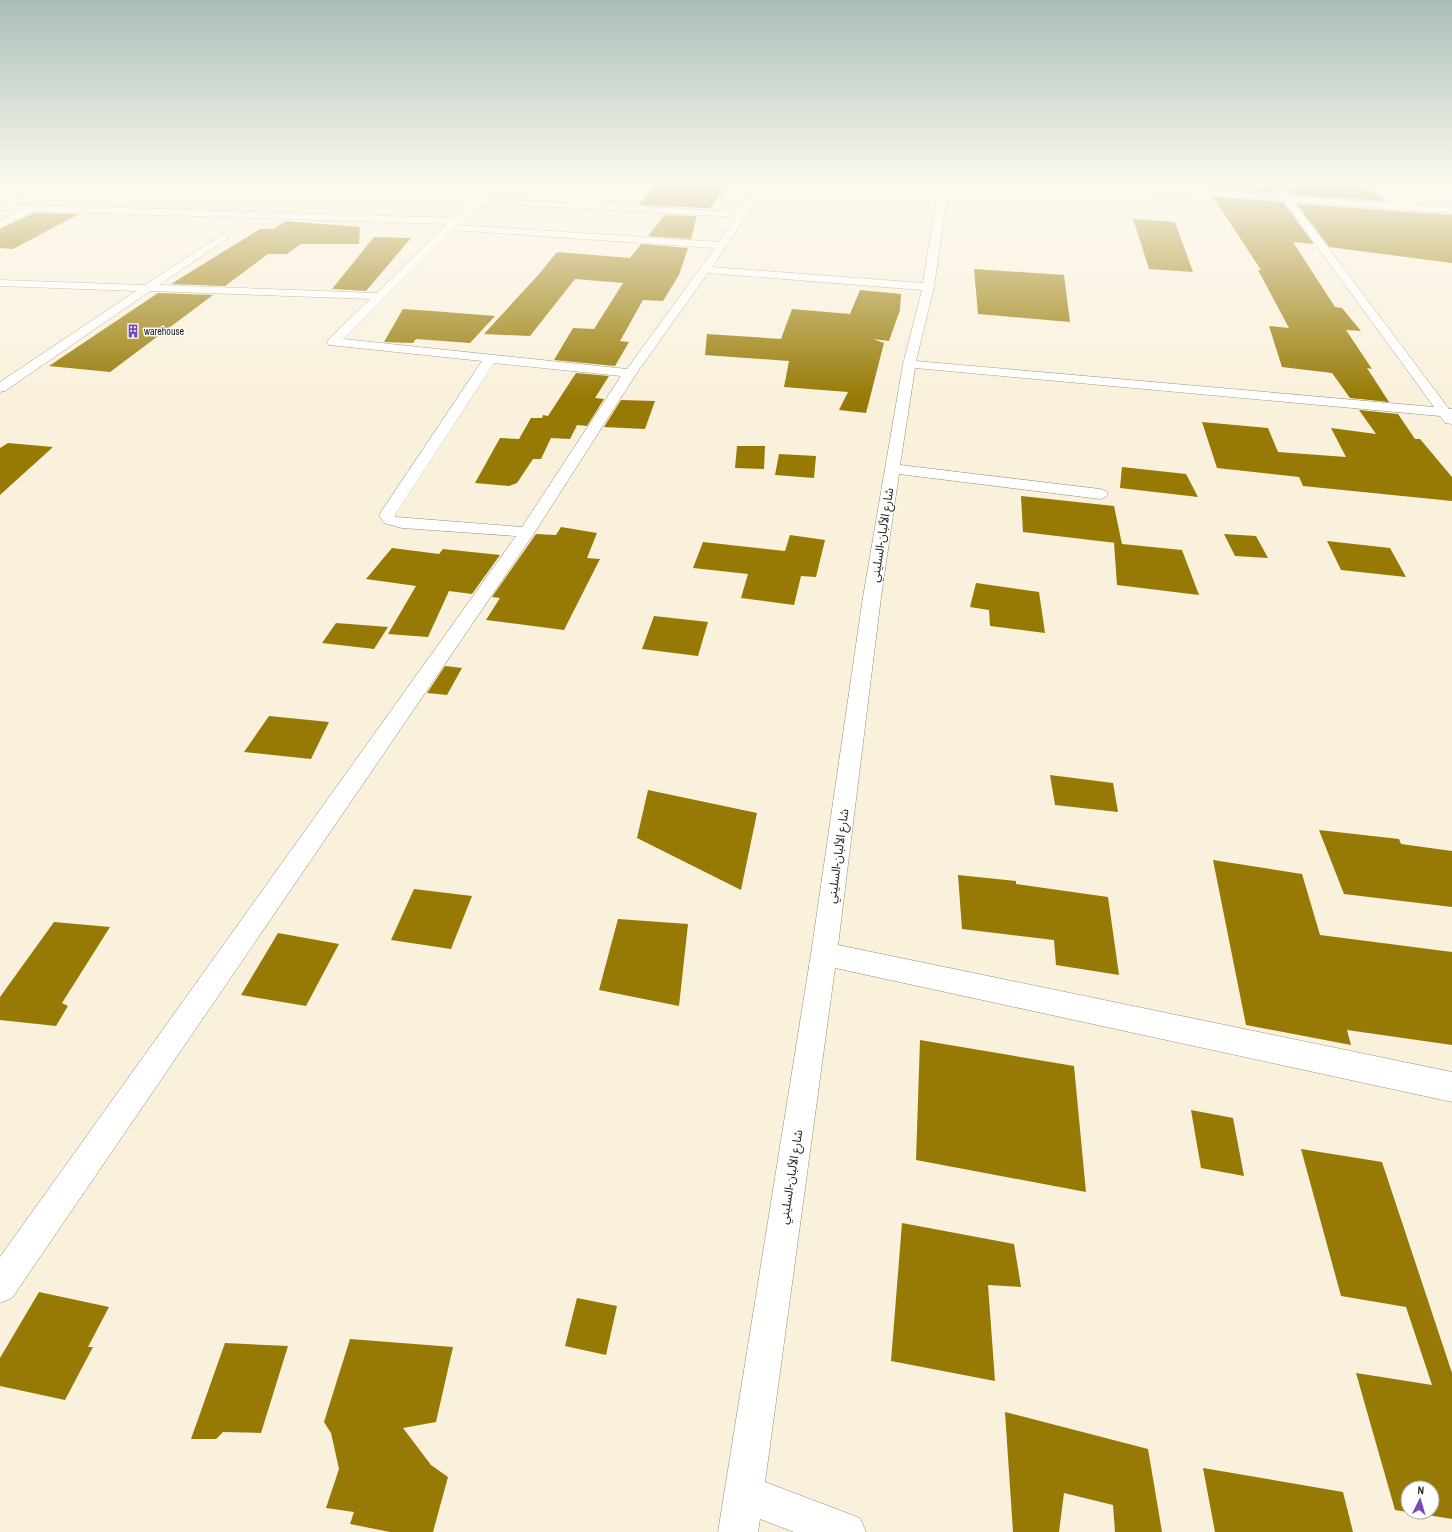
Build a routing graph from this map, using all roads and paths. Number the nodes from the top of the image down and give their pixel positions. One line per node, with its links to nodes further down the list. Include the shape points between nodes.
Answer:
1 (199, 253): 9 (street)
2 (422, 253): 10 (street)
3 (716, 253): 6 (street)
4 (933, 253): 8 (street, شارع الألبان-السليني)
5 (1329, 253): 15 (street)
6 (705, 270): 8 (street); 13 (street)
7 (0, 284): 9 (street)
8 (928, 287): 12 (street, شارع الألبان-السليني)
9 (147, 289): 10 (street); 14 (street)
10 (379, 296): 11 (street, via 333,342)
11 (490, 359): 13 (street); 18 (street, via 387,515 390,520 402,523)
12 (909, 364): 15 (street); 16 (street, شارع الألبان-السليني)
13 (630, 373): 18 (street)
14 (0, 388)
15 (1450, 416)
16 (893, 469): 17 (street); 19 (street, شارع الألبان-السليني, via 872,597)
17 (1100, 494)
18 (527, 532): 21 (street)
19 (824, 954): 20 (street); 22 (street, شارع الألبان-السليني)
20 (1452, 1088)
21 (0, 1286)
22 (743, 1493): 23 (street, شارع الألبان-السليني); 24 (street)
23 (738, 1532)
24 (846, 1532)

